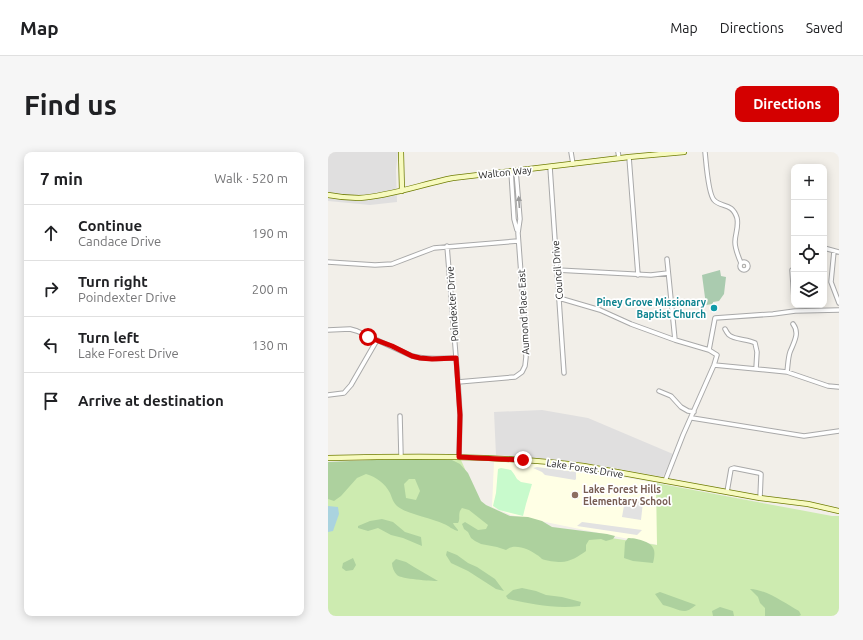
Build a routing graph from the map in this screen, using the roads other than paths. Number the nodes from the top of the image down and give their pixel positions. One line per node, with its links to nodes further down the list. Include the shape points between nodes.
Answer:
1 (401, 152): 13 (street)
2 (571, 152): 9 (street)
3 (618, 152): 8 (street)
4 (684, 152): 6 (street, Walton Way)
5 (705, 152): 23 (street, via 712,199 734,211 737,220 735,244)
6 (652, 154): 7 (street, Walton Way)
7 (629, 157): 8 (street, Walton Way); 26 (street)
8 (619, 158): 9 (street, Walton Way)
9 (573, 164): 10 (street, Walton Way)
10 (550, 167): 12 (street, Walton Way); 24 (street, Council Drive)
11 (511, 171): 12 (street, Walton Way); 13 (street, Walton Way, via 453,178); 15 (street, Aumond Place East, via 514,219)
12 (516, 171): 15 (street, Aumond Place East, one-way to 12, via 520,219)
13 (402, 191): 14 (street, Walton Way, via 358,198)
14 (328, 195)
15 (518, 233): 16 (street, Aumond Place East)
16 (518, 241): 17 (street); 43 (street, Aumond Place East, via 526,344 525,366 515,377)
17 (448, 246): 22 (street, via 434,248 392,264); 38 (street, Poindexter Drive)
18 (827, 249): 19 (street)
19 (834, 250): 20 (street); 28 (street, via 831,282)
20 (839, 252)
21 (667, 258): 25 (street)
22 (328, 262)
23 (741, 263)
24 (557, 270): 26 (street); 27 (street, Council Drive)
25 (668, 273): 26 (street); 36 (street)
26 (638, 274)
27 (559, 298): 36 (street, via 600,310); 42 (street, Council Drive)
28 (839, 303)
29 (794, 308): 31 (street)
30 (839, 310): 31 (street)
31 (795, 311): 37 (street, via 715,318)
32 (794, 324): 41 (street, via 797,334 790,352)
33 (725, 329): 40 (street, via 729,335 755,343)
34 (328, 330): 35 (street, via 350,329)
35 (377, 340): 38 (street, via 420,358); 46 (street, via 344,393)
36 (675, 340): 37 (street)
37 (709, 350): 39 (street, via 717,355)
38 (456, 358): 43 (street, Poindexter Drive)
39 (714, 365): 40 (street); 47 (street)
40 (756, 369): 41 (street)
41 (787, 372): 44 (street, via 828,386)
42 (564, 373)
43 (458, 382): 52 (street, Poindexter Drive)
44 (839, 387)
45 (659, 391): 47 (street, via 671,396 681,407)
46 (328, 395)
47 (694, 412): 49 (street)
48 (400, 416): 51 (street)
49 (692, 418): 50 (street, via 804,436); 54 (street)
50 (839, 431)
51 (401, 456): 52 (street, Lake Forest Drive); 53 (street, Lake Forest Drive)
52 (459, 457): 54 (street, Lake Forest Drive, via 560,463)
53 (328, 458)
54 (664, 481): 55 (street, Lake Forest Drive)
55 (727, 492): 56 (street, Lake Forest Drive); 56 (street, via 730,469 734,468 761,474)
56 (760, 498): 57 (street, Lake Forest Drive)
57 (839, 511)

